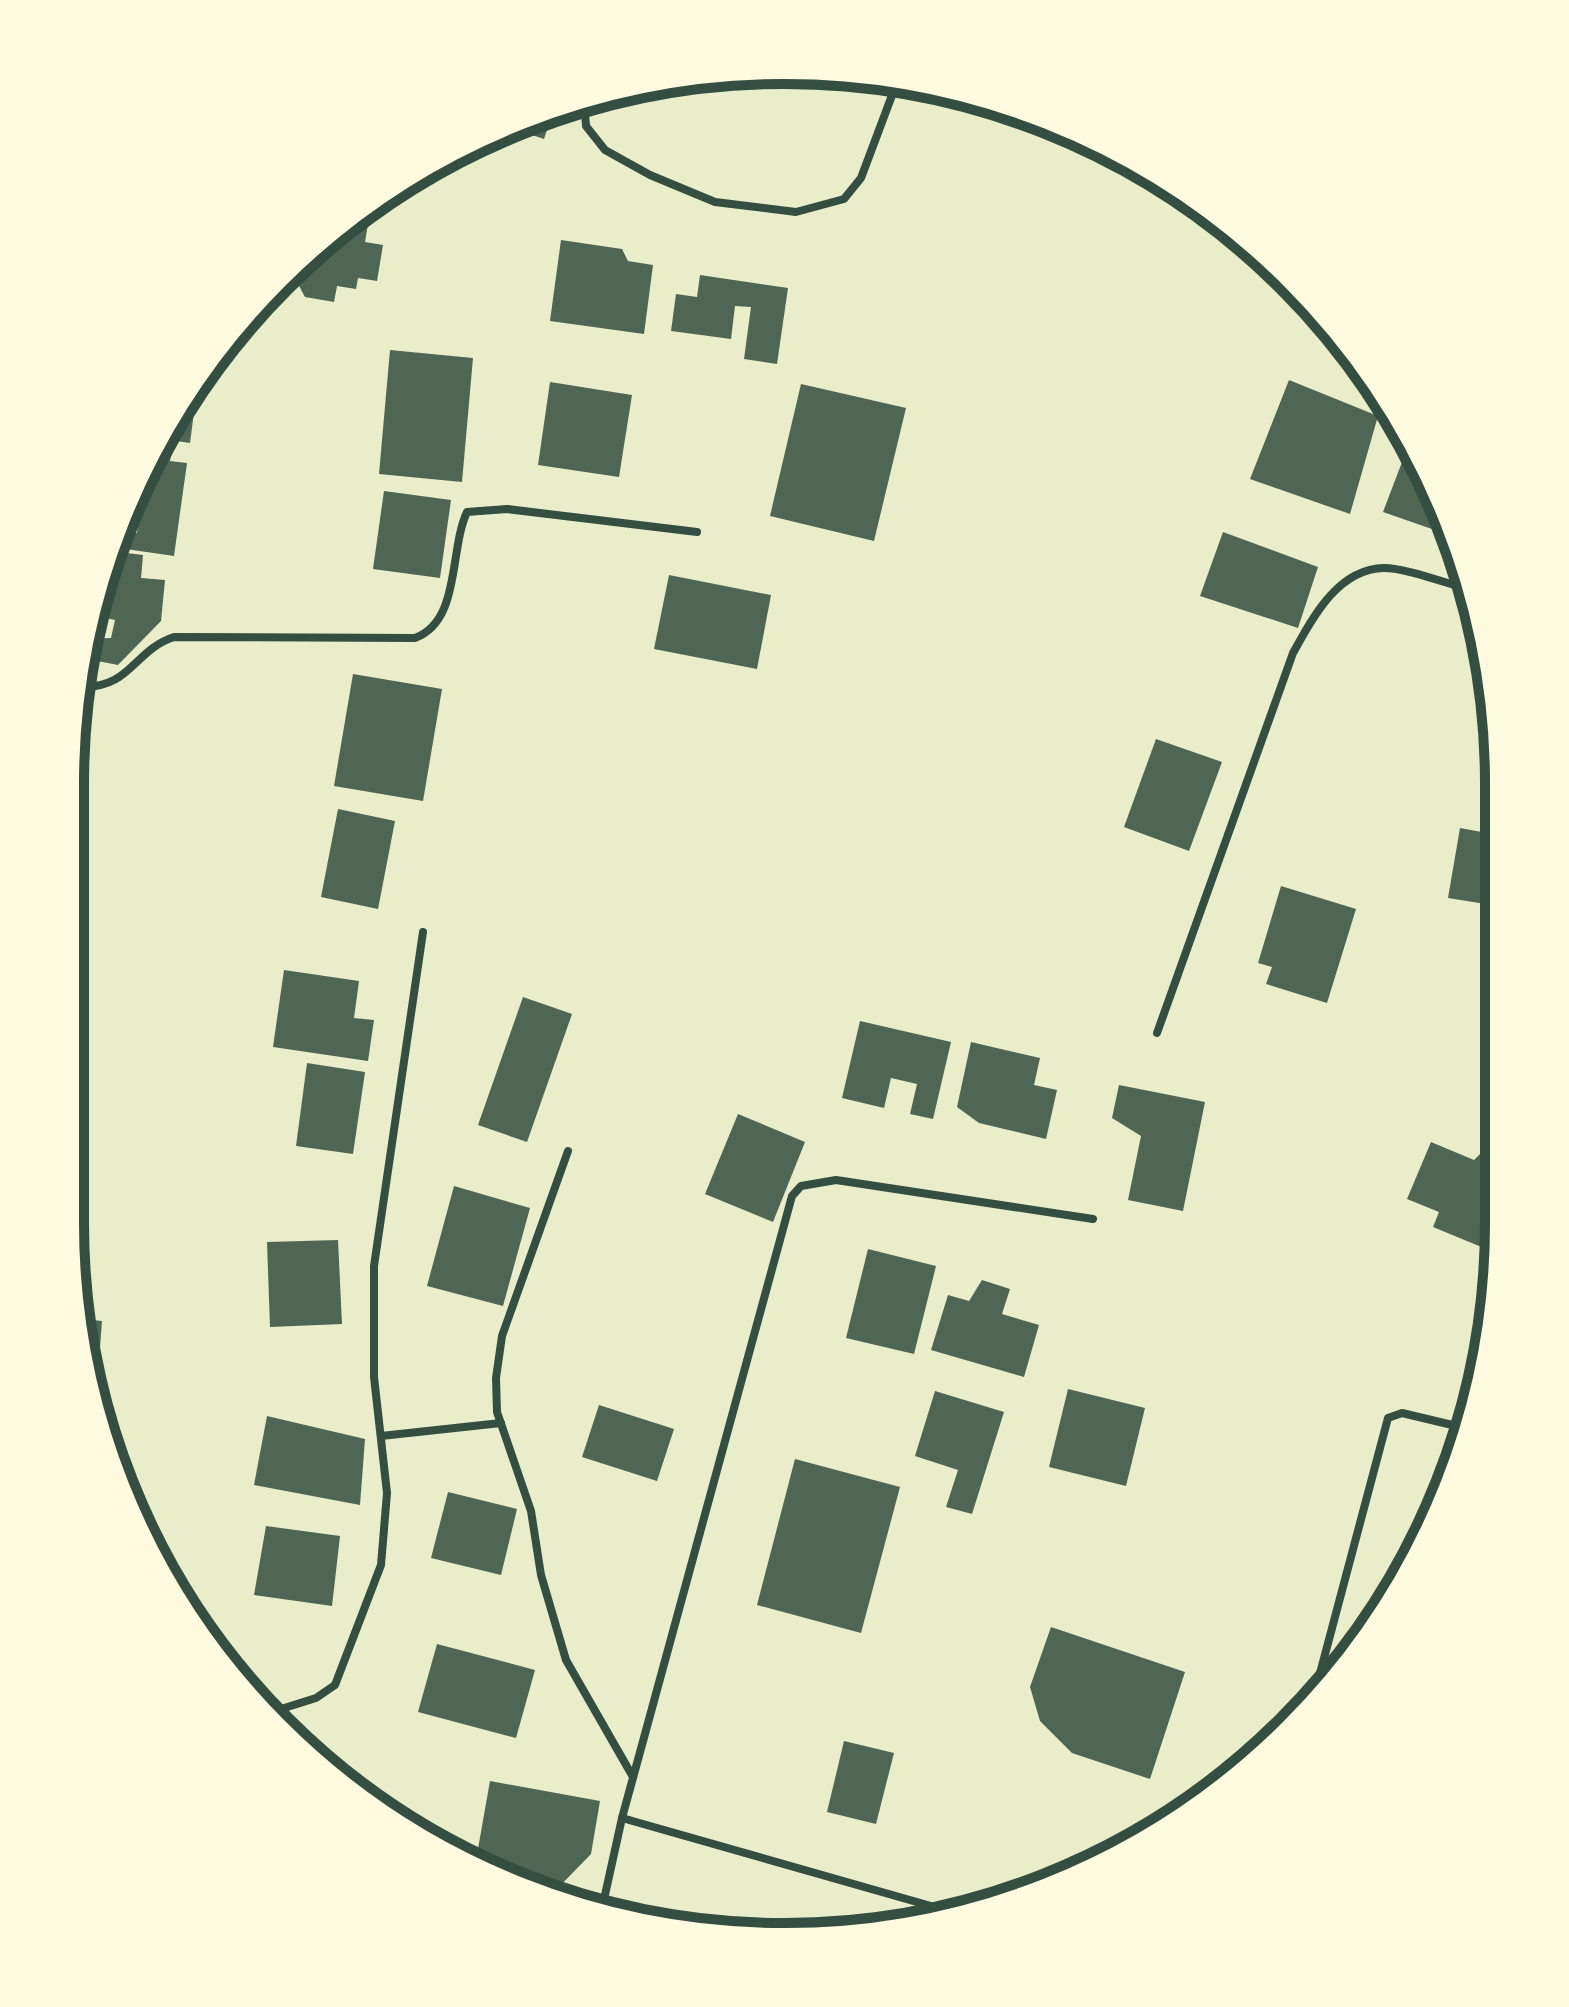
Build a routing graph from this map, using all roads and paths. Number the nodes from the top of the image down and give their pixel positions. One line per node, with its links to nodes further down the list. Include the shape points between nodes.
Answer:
1 (893, 93): 2 (street, via 861,178 844,199 796,212 715,202 650,175 605,150 586,126)
2 (585, 113)
3 (697, 532): 5 (street, via 507,509 467,512 459,529 445,608 426,634 174,637 158,642 116,681)
4 (1456, 586): 7 (street, via 1385,568 1364,572 1318,607 1293,653)
5 (91, 687)
6 (423, 932): 12 (street, via 374,1266 374,1377)
7 (1157, 1033)
8 (568, 1151): 10 (street, via 502,1336 496,1378)
9 (1093, 1219): 15 (street, via 836,1180 801,1186 792,1196)
10 (501, 1423): 12 (street); 15 (street, via 531,1511 541,1575 566,1660)
11 (1455, 1426): 13 (street, via 1402,1413 1388,1418)
12 (381, 1436): 14 (street, via 387,1493 381,1565 348,1658 335,1685 316,1698)
13 (1320, 1673)
14 (281, 1709)
15 (633, 1777): 16 (street)
16 (622, 1818): 17 (street); 18 (street)
17 (604, 1899)
18 (934, 1907)

